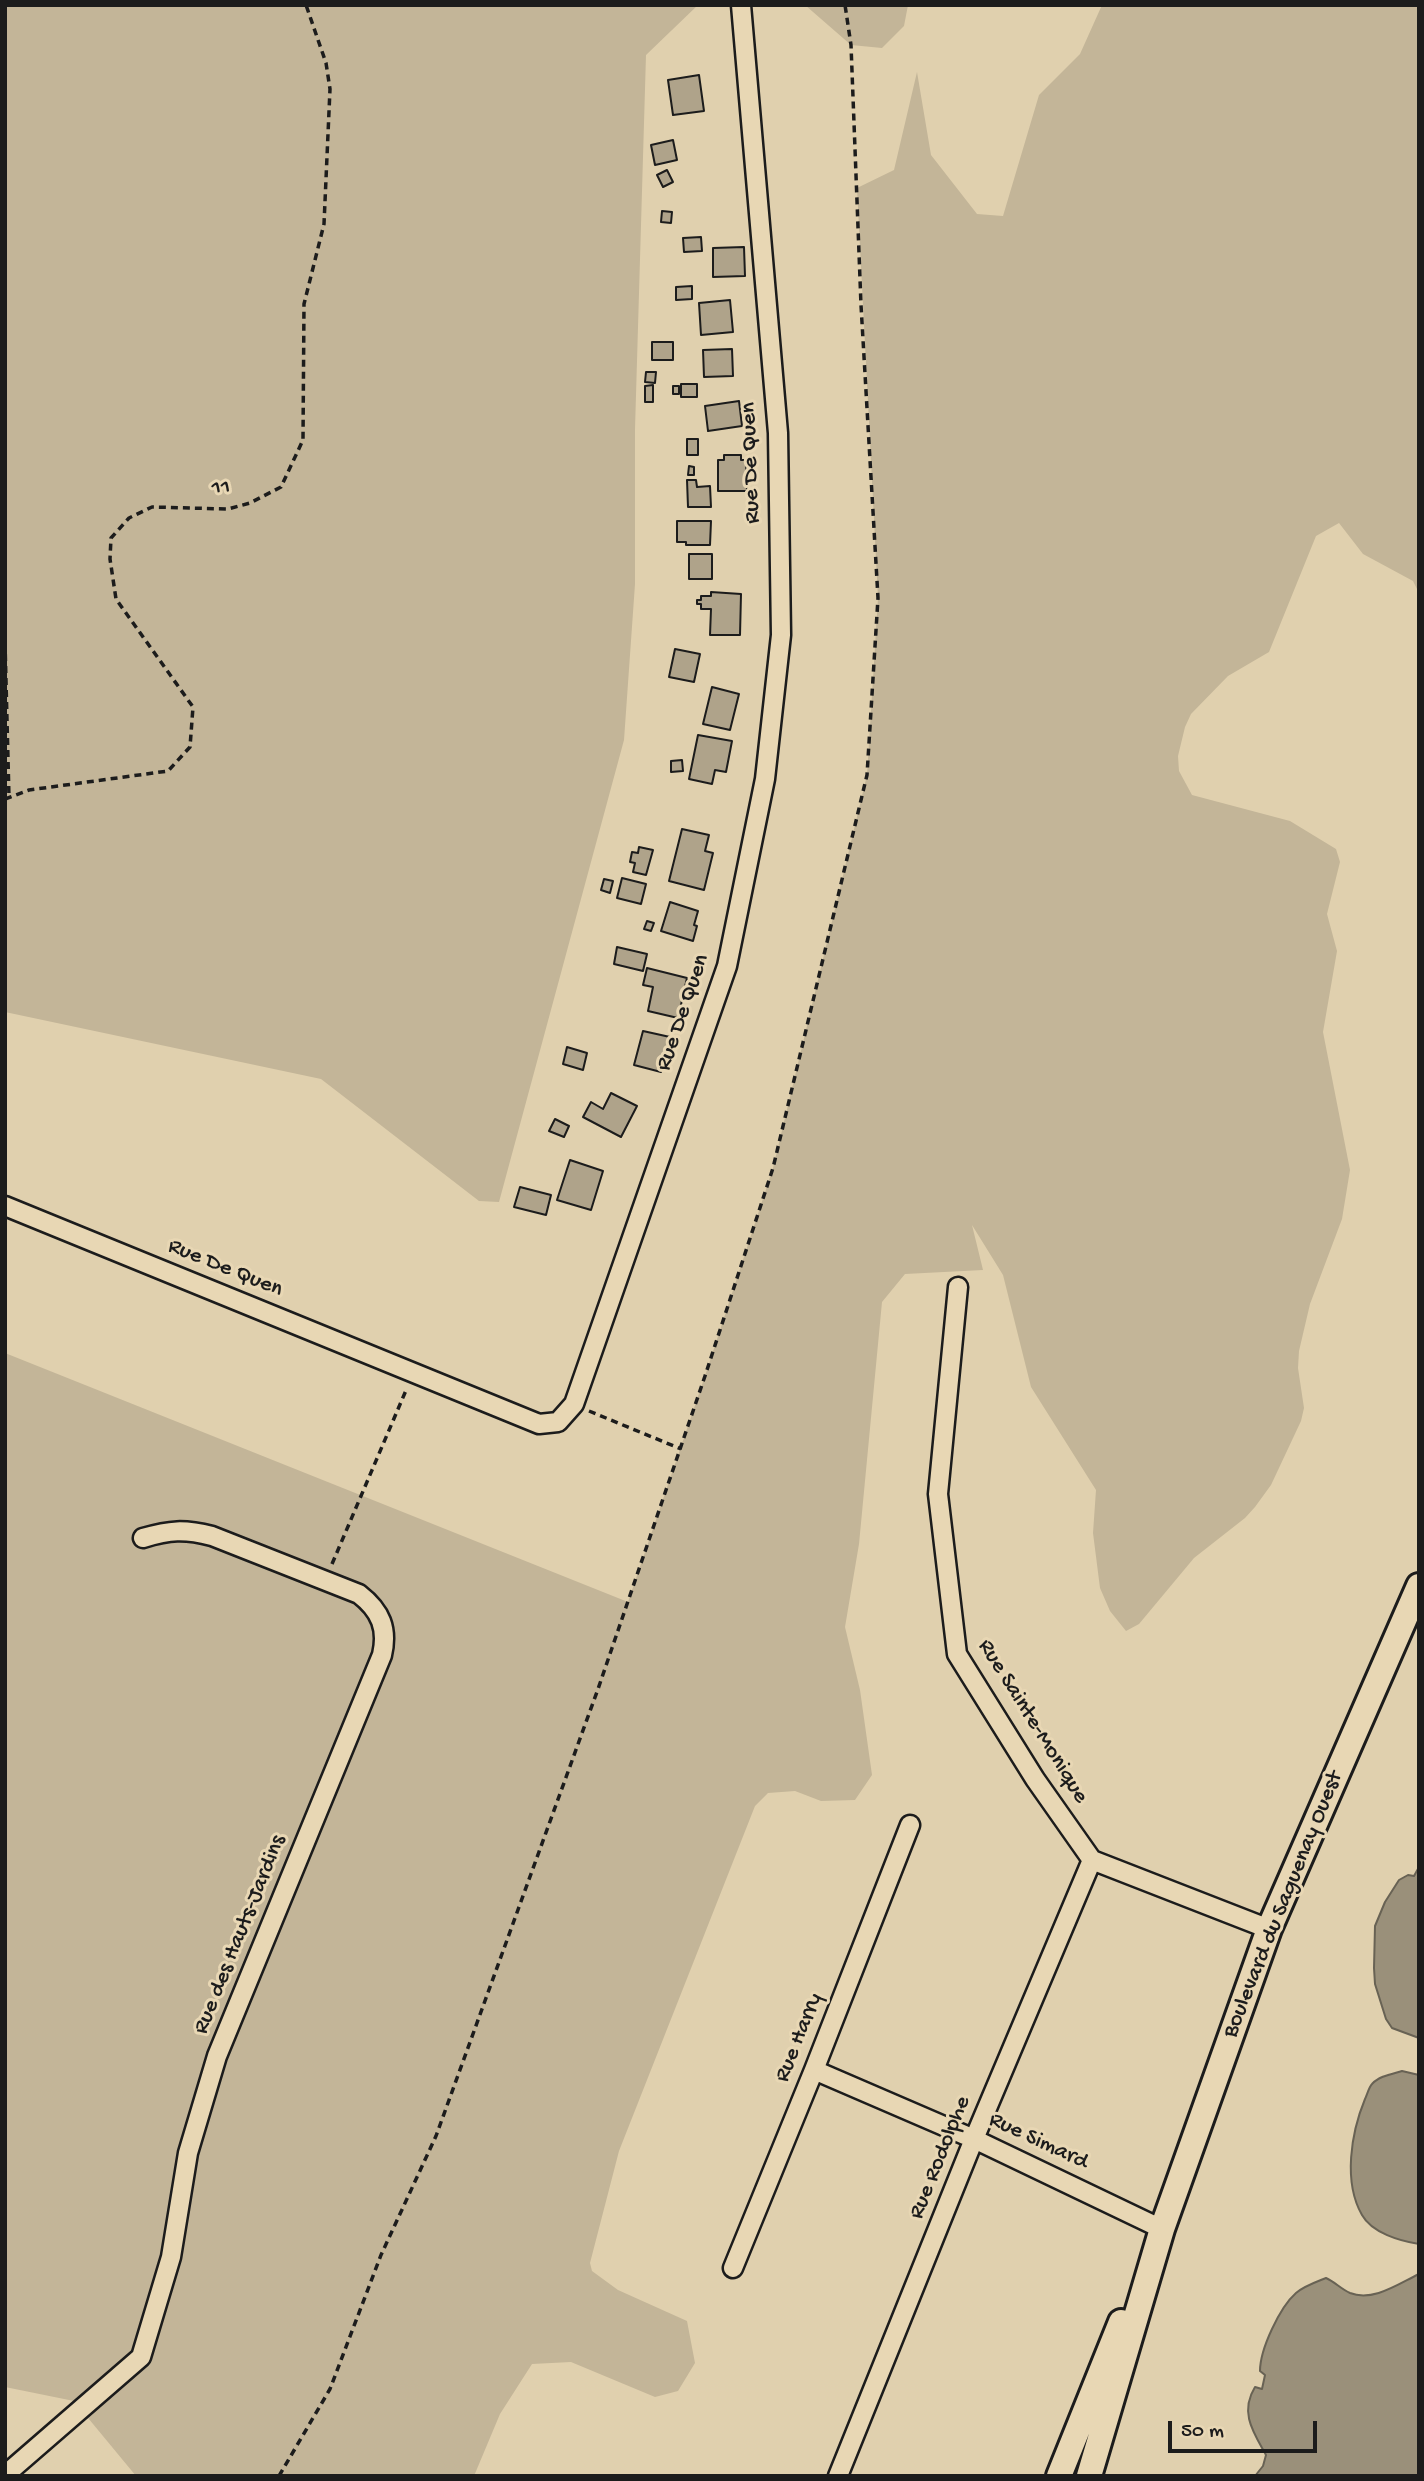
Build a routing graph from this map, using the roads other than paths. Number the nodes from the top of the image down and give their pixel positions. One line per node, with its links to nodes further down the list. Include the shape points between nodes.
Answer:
1 (741, 5): 2 (street, Rue De Quen, via 778,433 781,635 765,779 727,966 574,1404 558,1422 539,1424)
2 (5, 1206)
3 (958, 1287): 7 (street, Rue Sainte-Monique, via 939,1494 957,1654)
4 (143, 1538): 13 (street, Rue des Hauts-Jardins, via 190,1530 359,1594 379,1614 385,1642 217,2056 188,2153 171,2257 141,2357)
5 (1419, 1586): 8 (main road, Boulevard du Saguenay Ouest)
6 (910, 1825): 9 (street, Rue Harry)
7 (1092, 1860): 8 (street); 10 (street, Rue Rodolphe)
8 (1269, 1929): 11 (main road, Boulevard du Saguenay Ouest)
9 (814, 2070): 10 (street, Rue Simard); 12 (street, Rue Harry)
10 (974, 2139): 11 (street, Rue Simard); 14 (street, Rue Rodolphe)
11 (1162, 2229): 15 (main road, Boulevard du Saguenay Ouest); 16 (main road, Boulevard du Saguenay Ouest)
12 (733, 2268)
13 (5, 2475)
14 (838, 2476)
15 (1059, 2476)
16 (1089, 2476)

